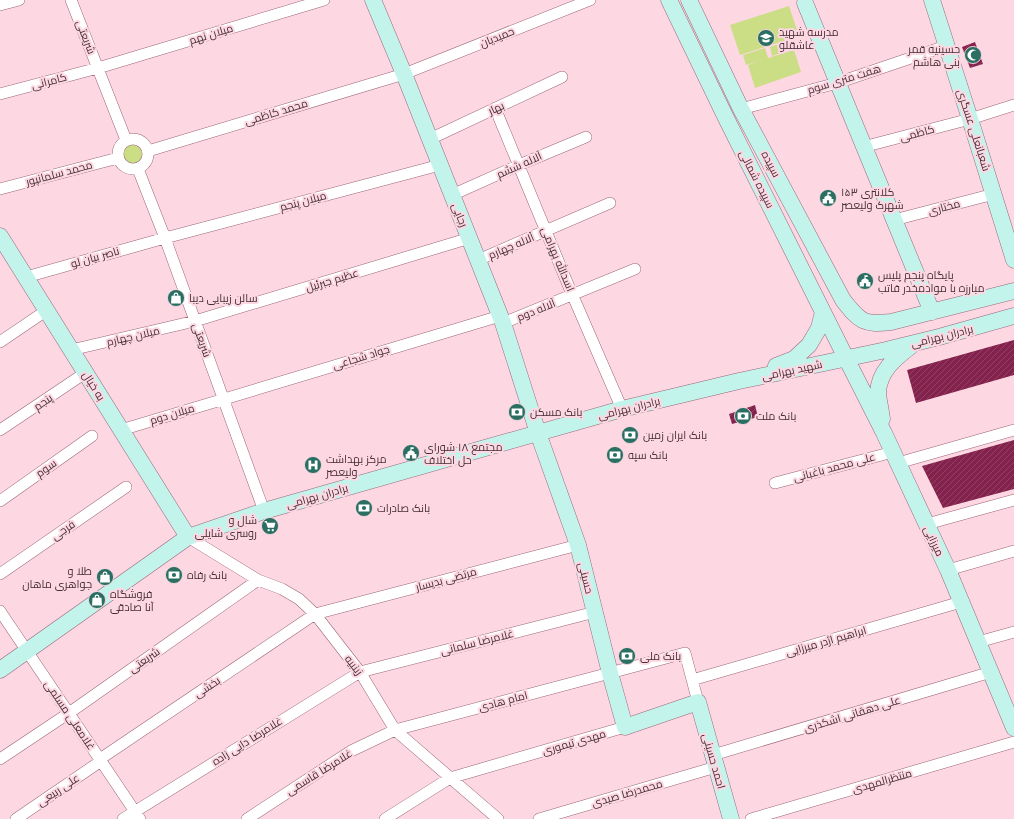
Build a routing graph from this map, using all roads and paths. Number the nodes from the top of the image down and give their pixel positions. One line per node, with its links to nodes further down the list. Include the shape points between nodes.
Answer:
1 (19, 0): 10 (street)
2 (71, 0): 14 (street, شریعتی)
3 (324, 0): 14 (street, میلان نهم)
4 (373, 0): 15 (main road, رجایی)
5 (590, 0): 15 (street, حمیدیان)
6 (669, 0): 12 (main road, سپیده شمالی)
7 (689, 0): 11 (main road, سپیده)
8 (932, 0): 13 (main road, شعبانعلی عسگری)
9 (810, 2): 17 (main road)
10 (0, 6)
11 (706, 34): 12 (main road); 21 (main road, سپیده)
12 (689, 41): 29 (main road, سپیده شمالی)
13 (946, 46): 17 (street, هفت متری سوم); 22 (main road, شعبانعلی عسگری)
14 (98, 68): 18 (street, کامرانی); 25 (street, شریعتی)
15 (404, 74): 24 (main road, رجایی); 28 (street, محمد کاظمی)
16 (562, 77): 20 (street, بهار)
17 (837, 83): 21 (street, هفت متری سوم); 26 (main road)
18 (0, 94)
19 (1014, 105): 22 (street, کاظمی)
20 (496, 108): 24 (street, بهار); 32 (street, اسدالله بهرامی)
21 (741, 109): 27 (main road, سپیده)
22 (970, 118): 26 (street, کاظمی); 35 (main road, شعبانعلی عسگری)
23 (586, 137): 32 (street, آلاله ششم)
24 (430, 139): 31 (main road, رجایی)
25 (126, 140): 28 (street, via 142,142); 30 (street, via 119,148)
26 (863, 147): 38 (main road)
27 (762, 148): 29 (main road); 51 (main road, سپیده, via 843,300 853,314 863,321 876,324)
28 (148, 151): 33 (street, via 145,164)
29 (745, 156): 50 (main road, سپیده شمالی)
30 (118, 158): 33 (street, via 128,169); 34 (street, محمد سلمانپور)
31 (440, 165): 36 (main road, رجایی); 40 (street, میلان پنجم)
32 (519, 165): 36 (street, آلاله ششم); 39 (street, اسدالله بهرامی)
33 (138, 169): 40 (street, شریعتی)
34 (0, 189)
35 (994, 194): 38 (street, مختاری); 44 (main road, شعبانعلی عسگری)
36 (452, 195): 41 (main road, رجایی)
37 (610, 203): 39 (street, آلاله چهارم)
38 (894, 220): 51 (main road)
39 (546, 231): 43 (street, آلاله چهارم); 48 (street, اسدالله بهرامی)
40 (165, 238): 46 (street, ناصر بیان لو); 54 (street, شریعتی)
41 (470, 238): 43 (main road, رجایی); 54 (street, عظیم جبرئیل)
42 (1, 239): 46 (main road, به خیال)
43 (478, 260): 53 (main road, رجایی)
44 (1014, 260)
45 (635, 269): 48 (street, آلاله دوم)
46 (26, 277): 49 (main road, به خیال)
47 (1014, 291): 51 (main road)
48 (573, 295): 53 (street, آلاله دوم); 62 (street, اسدالله بهرامی)
49 (47, 310): 56 (street); 57 (main road, به خیال)
50 (823, 312): 58 (main road, سپیده شمالی); 60 (main road, via 819,328 809,345 794,359)
51 (928, 313): 55 (main road, via 912,330 912,337)
52 (1014, 316): 55 (main road, برادران بهرامی)
53 (502, 320): 61 (street, جواد شجاعی); 66 (main road, رجایی)
54 (195, 322): 57 (street, میلان چهارم); 61 (street, شریعتی)
55 (921, 341): 58 (main road, برادران بهرامی); 67 (main road, via 892,362 880,381 878,393)
56 (0, 342)
57 (72, 350): 59 (main road, به خیال)
58 (846, 358): 60 (main road, شهید بهرامی); 67 (main road, میرزایی)
59 (85, 373): 63 (street, پنجم); 64 (main road, به خیال)
60 (739, 381): 62 (main road, برادران بهرامی)
61 (223, 399): 64 (street, میلان دوم); 74 (street, شریعتی)
62 (622, 409): 66 (main road, برادران بهرامی)
63 (0, 430)
64 (121, 430): 76 (main road, به خیال)
65 (1014, 430): 69 (street, علی محمد باغبانی)
66 (538, 433): 74 (main road, برادران بهرامی); 77 (main road, حسینی)
67 (884, 433): 69 (main road, میرزایی)
68 (92, 436): 73 (street, سوم)
69 (896, 458): 70 (street, علی محمد باغبانی); 75 (main road, میرزایی)
70 (775, 483)
71 (126, 487): 80 (street, فرجی)
72 (1014, 500): 75 (street)
73 (0, 501)
74 (264, 511): 76 (main road, برادران بهرامی)
75 (927, 524): 79 (main road, میرزایی)
76 (188, 537): 81 (street, زینبیه); 88 (main road, برادران بهرامی)
77 (578, 545): 84 (main road, حسینی); 85 (street, مرتضی بدیسار)
78 (1014, 551): 79 (street)
79 (948, 570): 82 (main road, میرزایی)
80 (0, 574)
81 (258, 580): 85 (street, زینبیه, via 282,588); 95 (street, شریعتی)
82 (961, 602): 87 (main road, میرزایی); 93 (street, ابراهیم اژدر میرزایی)
83 (0, 611): 88 (street, غلامعلی مسلمی)
84 (595, 612): 90 (street, غلامرضا سلمانی); 92 (main road, حسینی)
85 (315, 614): 90 (street, زینبیه); 101 (street, بخشی)
86 (1014, 632): 87 (street)
87 (978, 642): 91 (main road, میرزایی)
88 (27, 650): 89 (main road, برادران بهرامی); 95 (street, غلامعلی مسلمی)
89 (0, 670)
90 (360, 672): 98 (street, زینبیه); 104 (street, غلامرضا دایی زاده)
91 (990, 672): 96 (main road, میرزایی); 102 (street, علی دهقانی اشکذری)
92 (610, 673): 93 (street, via 685,653); 97 (main road, حسینی); 98 (street, امام هادی)
93 (692, 680): 94 (street)
94 (698, 702): 97 (main road, مهدی تیموری); 102 (main road, احمد حسینی)
95 (69, 713): 100 (street, شریعتی); 101 (street, غلامعلی مسلمی)
96 (1013, 725)
97 (625, 727): 103 (street, مهدی تیموری)
98 (395, 730): 103 (street, زینبیه); 108 (street, غلامرضا قاسمی, via 350,751)
99 (1014, 742): 112 (street, منتظرالمهدی)
100 (0, 759)
101 (101, 760): 104 (street, غلامعلی مسلمی); 106 (street, علی ربیعی)
102 (714, 761): 110 (street, محمدرضا صیدی); 111 (main road, احمد حسینی)
103 (450, 778): 105 (street, زینبیه); 109 (street, مهدی تیموری)
104 (138, 815): 107 (street, غلامرضا دایی زاده)
105 (495, 818)
106 (16, 819)
107 (123, 819)
108 (247, 819)
109 (385, 819)
110 (539, 819)
111 (731, 819)
112 (751, 819)

